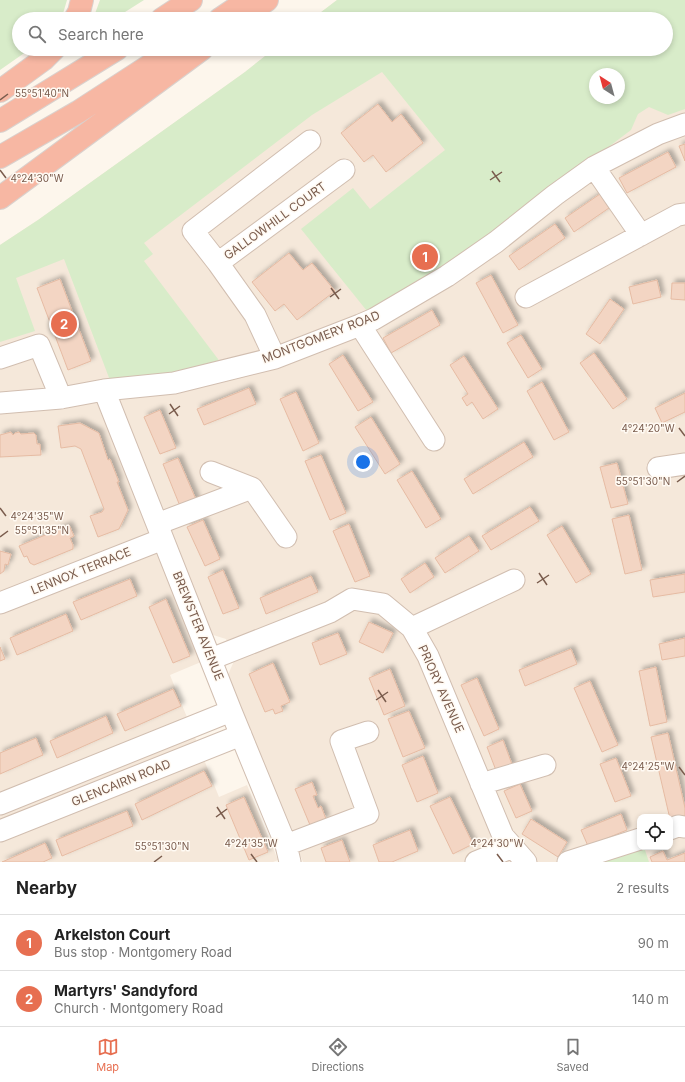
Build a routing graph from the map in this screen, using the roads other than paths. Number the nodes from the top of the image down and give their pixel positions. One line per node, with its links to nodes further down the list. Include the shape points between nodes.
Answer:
1 (82, 0): 5 (highway)
2 (191, 0): 6 (highway)
3 (248, 0): 7 (highway)
4 (267, 0): 8 (highway)
5 (79, 12)
6 (173, 12)
7 (230, 12)
8 (251, 12)
9 (47, 56): 13 (highway)
10 (106, 56): 14 (highway)
11 (164, 56): 17 (highway, via 78,112)
12 (193, 56): 20 (highway)
13 (0, 91)
14 (0, 121)
15 (685, 124): 18 (street, MONTGOMERY ROAD, via 658,134)
16 (310, 141): 23 (street, via 193,230)
17 (0, 157)
18 (594, 167): 22 (street); 25 (street, MONTGOMERY ROAD, via 447,276)
19 (344, 170): 23 (street, GALLOWHILL COURT)
20 (0, 198)
21 (685, 214): 22 (street, via 678,215)
22 (641, 235): 24 (street)
23 (218, 263): 27 (street, GALLOWHILL COURT, via 255,315)
24 (526, 297)
25 (360, 325): 27 (street, MONTGOMERY ROAD); 31 (street)
26 (0, 358): 29 (street, via 39,345)
27 (275, 358): 28 (street, MONTGOMERY ROAD, via 174,383)
28 (104, 390): 29 (street, MONTGOMERY ROAD); 36 (street, BREWSTER AVENUE)
29 (61, 398): 30 (street, MONTGOMERY ROAD)
30 (0, 403)
31 (434, 440)
32 (685, 464): 33 (street)
33 (658, 468)
34 (211, 472): 35 (street)
35 (252, 488): 36 (street, LENNOX TERRACE); 37 (street)
36 (160, 532): 39 (street, LENNOX TERRACE); 41 (street, BREWSTER AVENUE)
37 (286, 537)
38 (514, 580): 40 (street)
39 (0, 603)
40 (412, 628): 41 (street, PRIORY AVENUE, via 383,604 352,599 330,612); 46 (street, PRIORY AVENUE, via 428,656)
41 (211, 659): 42 (street, BREWSTER AVENUE)
42 (231, 711): 44 (street, BREWSTER AVENUE); 47 (street)
43 (368, 732): 52 (street, via 341,741 368,814)
44 (241, 735): 50 (street, GLENCAIRN ROAD); 52 (street, BREWSTER AVENUE)
45 (545, 765): 46 (street)
46 (481, 784): 53 (street, PRIORY AVENUE, via 503,836)
47 (0, 804)
48 (685, 827): 49 (street)
49 (673, 828)
50 (0, 830)
51 (637, 841): 55 (street)
52 (288, 853)
53 (519, 855): 54 (street)
54 (476, 862)
55 (568, 862)

